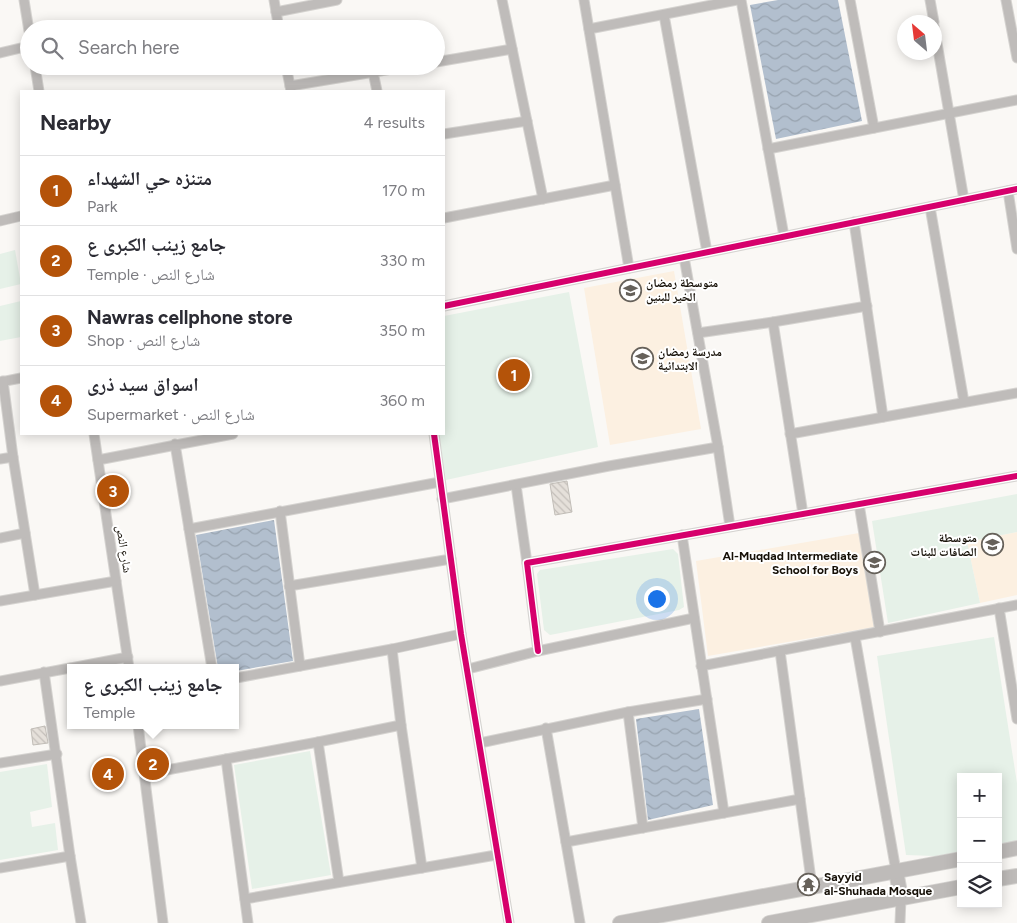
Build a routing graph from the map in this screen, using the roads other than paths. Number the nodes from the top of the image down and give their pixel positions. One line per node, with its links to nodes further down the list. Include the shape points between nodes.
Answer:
1 (24, 0): 14 (street)
2 (274, 0): 11 (street)
3 (337, 0): 11 (street)
4 (502, 0): 18 (street)
5 (584, 0): 16 (street)
6 (737, 0): 12 (street)
7 (741, 0): 35 (street)
8 (850, 0): 33 (street)
9 (930, 0): 13 (street)
10 (1006, 0): 20 (street)
11 (276, 12): 15 (street)
12 (664, 15): 16 (street); 47 (street)
13 (933, 15)
14 (27, 20)
15 (277, 20)
16 (589, 29): 36 (street)
17 (20, 48): 19 (street)
18 (512, 49): 21 (street); 32 (street)
19 (0, 53)
20 (1017, 58)
21 (445, 60)
22 (940, 60): 31 (street)
23 (36, 75): 28 (street)
24 (288, 75): 27 (street)
25 (358, 75): 27 (street)
26 (374, 75): 29 (street)
27 (290, 89)
28 (39, 90)
29 (377, 90)
30 (1017, 100): 31 (street)
31 (949, 113): 33 (street); 39 (street)
32 (527, 121): 34 (street); 38 (street)
33 (874, 128): 35 (street)
34 (445, 134)
35 (768, 149): 45 (street)
36 (615, 185): 38 (street); 49 (street)
37 (1013, 190): 39 (street); 46 (street)
38 (543, 199): 42 (street)
39 (964, 200): 40 (street)
40 (930, 207): 44 (street); 57 (street)
41 (20, 216): 43 (street)
42 (445, 218)
43 (0, 221)
44 (854, 222): 45 (street); 51 (street)
45 (784, 236): 47 (street)
46 (1017, 249)
47 (708, 252): 48 (street)
48 (684, 257): 49 (street); 53 (street)
49 (629, 268): 50 (street)
50 (445, 306)
51 (867, 306): 52 (street); 58 (street)
52 (773, 322): 53 (street); 59 (street)
53 (698, 333): 64 (street)
54 (20, 378): 55 (street)
55 (2, 381): 65 (street)
56 (1017, 393): 57 (street)
57 (964, 402): 58 (street)
58 (883, 417): 59 (street)
59 (790, 434): 74 (street)
60 (94, 435): 67 (street, شارع النص)
61 (227, 435): 63 (street)
62 (434, 435): 69 (street)
63 (175, 444): 67 (street); 76 (street)
64 (718, 447): 70 (street); 75 (street)
65 (13, 457): 66 (street); 77 (street)
66 (0, 460)
67 (98, 460): 82 (street, شارع النص)
68 (1017, 476): 72 (street)
69 (440, 482): 71 (street); 73 (street)
70 (516, 485): 71 (street); 81 (street)
71 (442, 499): 80 (street)
72 (859, 504): 74 (street); 89 (street)
73 (280, 511): 76 (street); 83 (street)
74 (803, 514): 75 (street)
75 (730, 526): 78 (street)
76 (189, 529): 98 (street)
77 (25, 533): 79 (street); 84 (street)
78 (682, 535): 81 (street); 88 (street)
79 (0, 538)
80 (451, 559): 83 (street); 90 (street)
81 (528, 563): 93 (street)
82 (116, 581): 84 (street); 95 (street, شارع النص)
83 (289, 586): 99 (street)
84 (35, 595): 85 (street)
85 (0, 602)
86 (1017, 605): 87 (street)
87 (999, 608): 89 (street); 108 (street)
88 (694, 618): 93 (street); 100 (street)
89 (880, 632): 91 (street)
90 (461, 634): 92 (street); 102 (street)
91 (855, 637): 94 (street); 129 (street)
92 (392, 649): 99 (street); 109 (street)
93 (538, 651): 102 (street)
94 (780, 651): 100 (street); 118 (street)
95 (128, 658): 96 (street); 97 (street, شارع النص)
96 (94, 664)
97 (129, 664)
98 (211, 664)
99 (300, 666): 104 (street)
100 (701, 666): 106 (street)
101 (67, 669): 103 (street)
102 (468, 669): 113 (street)
103 (44, 672): 105 (street); 114 (street)
104 (239, 677)
105 (0, 681)
106 (707, 699): 107 (street); 119 (street)
107 (628, 712): 110 (street); 120 (street)
108 (1017, 719)
109 (401, 725): 112 (street); 128 (street)
110 (546, 728): 113 (street); 121 (street)
111 (139, 729): 117 (street)
112 (318, 742): 115 (street); 132 (street)
113 (480, 744): 124 (street)
114 (56, 754): 116 (street); 125 (street)
115 (226, 759): 117 (street); 136 (street)
116 (0, 763)
117 (145, 774): 138 (street)
118 (800, 799): 119 (street); 133 (street)
119 (724, 813): 120 (street)
120 (643, 828): 121 (street)
121 (566, 842): 142 (street)
122 (1017, 848): 123 (main road)
123 (1002, 851)
124 (496, 855): 128 (street); 141 (street)
125 (70, 856): 127 (street); 139 (street)
126 (957, 860): 129 (main road)
127 (0, 868)
128 (422, 868): 132 (street)
129 (896, 871): 133 (main road); 135 (main road)
130 (1017, 876): 131 (main road)
131 (1002, 878)
132 (339, 882): 136 (street)
133 (812, 887): 143 (main road)
134 (957, 888): 135 (main road)
135 (901, 898): 137 (main road); 145 (street)
136 (245, 899): 140 (street)
137 (818, 919): 144 (main road)
138 (160, 922)
139 (81, 923)
140 (248, 923)
141 (509, 923)
142 (580, 923)
143 (620, 923)
144 (769, 923)
145 (900, 923)

